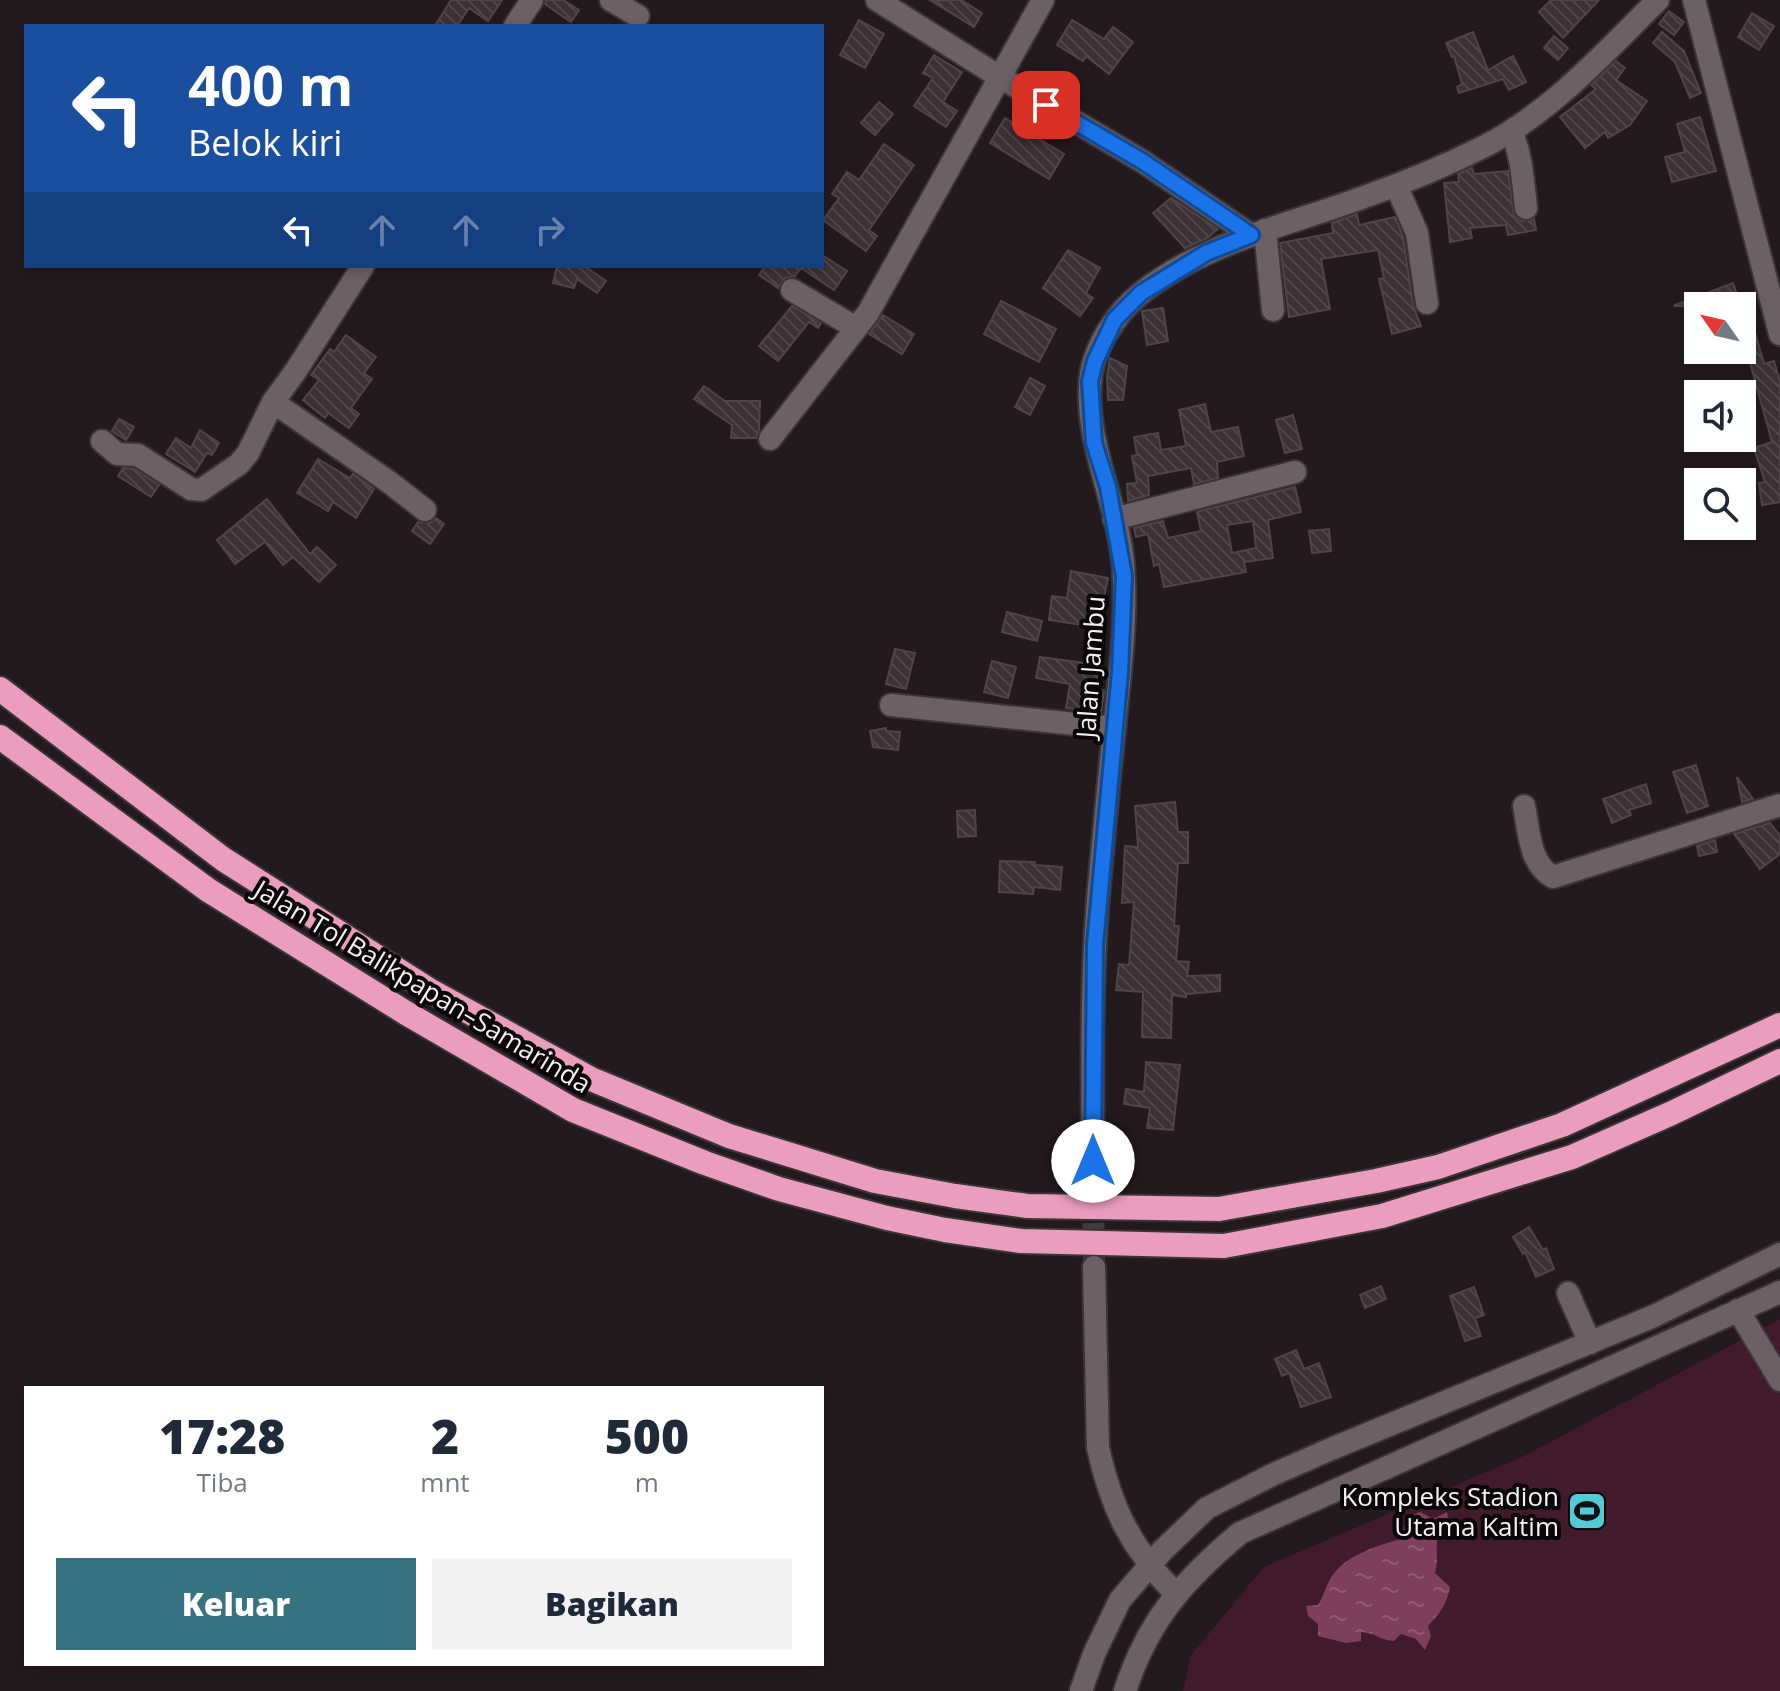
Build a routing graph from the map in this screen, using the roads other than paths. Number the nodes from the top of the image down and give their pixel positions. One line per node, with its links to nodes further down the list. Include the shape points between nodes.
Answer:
1 (611, 0): 6 (street)
2 (877, 0): 7 (street)
3 (1043, 0): 7 (street)
4 (1658, 0): 8 (street, Jalan Jambu)
5 (1694, 0): 17 (street)
6 (638, 16)
7 (998, 76): 11 (street); 16 (street)
8 (1511, 131): 9 (street, Jalan Jambu); 10 (street)
9 (1396, 185): 11 (street, Jalan Jambu); 14 (street, via 1417,233)
10 (1526, 208)
11 (1258, 233): 15 (street); 23 (street, Jalan Jambu, via 1206,253 1141,293 1115,319 1095,361 1090,392 1094,443)
12 (362, 268): 18 (street)
13 (792, 290): 16 (street)
14 (1427, 303)
15 (1273, 310)
16 (856, 328): 19 (street)
17 (1780, 334)
18 (273, 402): 20 (street, via 239,464 199,491 142,456 117,454); 22 (street)
19 (770, 439)
20 (102, 441)
21 (1295, 472): 23 (street)
22 (425, 510)
23 (1114, 519): 26 (street, Jalan Jambu, via 1124,576)
24 (0, 689): 30 (highway, Jalan Tol Balikpapan–Samarinda, via 223,859 429,990 591,1079 729,1136 875,1181 1027,1206 1219,1209 1438,1167 1562,1125)
25 (891, 705): 26 (street)
26 (1114, 728): 32 (street, Jalan Jambu, via 1095,945)
27 (0, 737): 31 (highway, Jalan Tol Balikpapan–Samarinda, via 208,890 573,1110 779,1189 945,1230 1021,1241 1224,1246 1382,1216 1572,1157)
28 (1780, 805): 29 (street, via 1553,877 1536,861)
29 (1524, 806)
30 (1780, 1025)
31 (1780, 1061)
32 (1093, 1189)
33 (1780, 1254): 38 (street)
34 (1094, 1267): 42 (street, via 1098,1448 1122,1522)
35 (1780, 1292): 37 (street)
36 (1568, 1293): 38 (street)
37 (1738, 1310): 40 (street); 41 (street)
38 (1590, 1343): 39 (street)
39 (1538, 1364): 41 (street); 42 (street, via 1274,1474 1207,1508)
40 (1780, 1380)
41 (1550, 1394): 43 (street, via 1240,1533)
42 (1149, 1566): 43 (street); 44 (street, via 1120,1600)
43 (1175, 1593): 45 (street, via 1150,1631)
44 (1081, 1691)
45 (1125, 1691)

